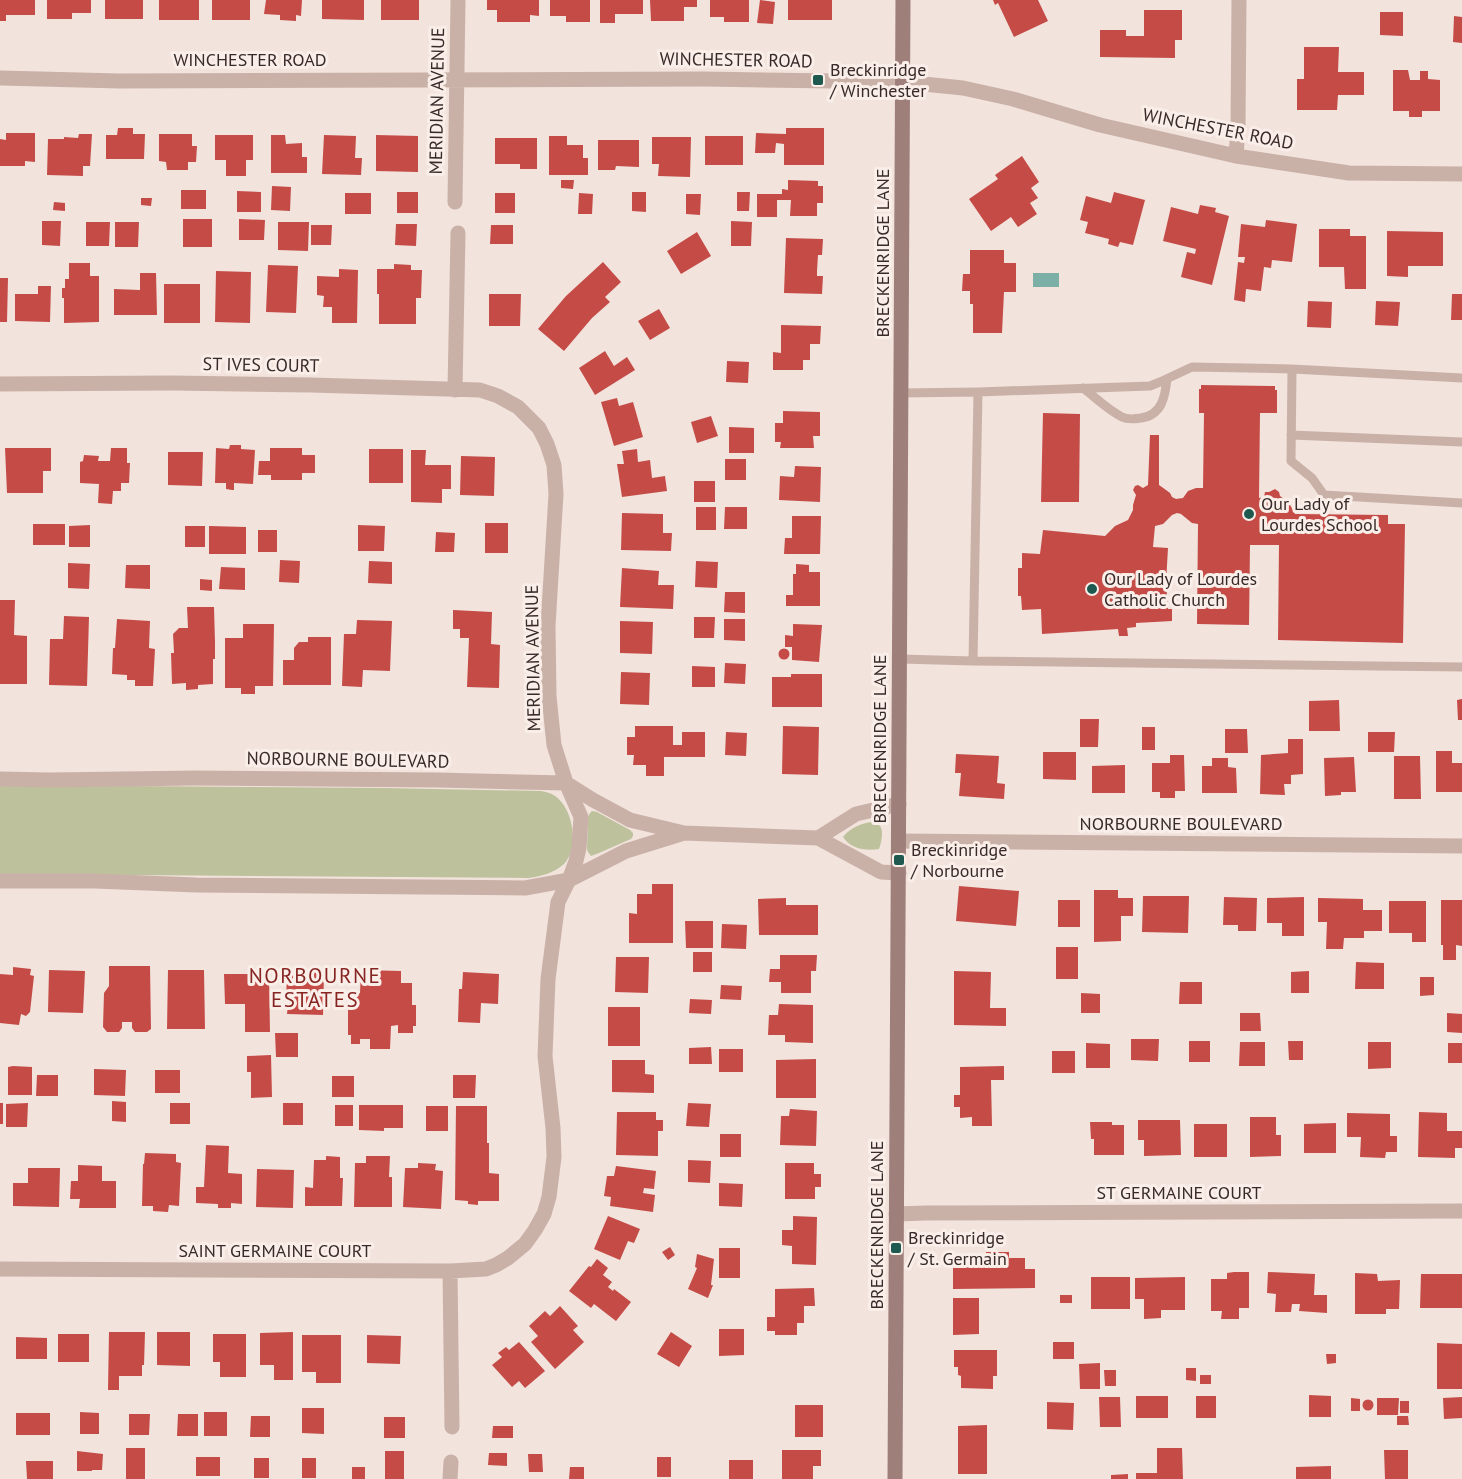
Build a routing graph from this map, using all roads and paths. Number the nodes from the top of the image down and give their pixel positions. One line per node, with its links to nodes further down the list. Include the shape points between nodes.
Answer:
1 (458, 0): 5 (street, MERIDIAN AVENUE)
2 (903, 0): 6 (main road, BRECKENRIDGE LANE)
3 (1239, 0): 7 (street)
4 (0, 78): 5 (street, WINCHESTER ROAD)
5 (456, 79): 6 (street, WINCHESTER ROAD); 9 (street, MERIDIAN AVENUE)
6 (903, 82): 7 (street, WINCHESTER ROAD, via 963,88 1013,99 1100,125); 18 (main road, BRECKENRIDGE LANE)
7 (1236, 156): 8 (street, WINCHESTER ROAD, via 1349,173)
8 (1462, 174)
9 (455, 202)
10 (458, 233): 16 (street)
11 (1292, 369): 12 (lane); 13 (lane, via 1192,367); 20 (lane)
12 (1462, 378)
13 (1167, 379): 15 (lane, via 1150,386); 15 (lane, via 1157,412 1133,420 1123,418)
14 (0, 384): 16 (street, ST IVES COURT, via 172,383)
15 (1083, 388): 17 (lane)
16 (455, 390): 19 (street, ST IVES COURT, via 480,390)
17 (978, 392): 18 (lane); 24 (lane)
18 (902, 393): 23 (main road, BRECKENRIDGE LANE)
19 (518, 407): 27 (street, MERIDIAN AVENUE, via 539,428 554,465 549,696 554,745)
20 (1292, 435): 21 (lane); 22 (lane, via 1291,462 1324,495)
21 (1462, 442)
22 (1462, 503)
23 (900, 659): 24 (lane); 28 (main road, BRECKENRIDGE LANE)
24 (973, 662): 25 (lane)
25 (1462, 667)
26 (0, 779): 27 (street, NORBOURNE BOULEVARD)
27 (566, 783): 29 (street, via 630,820); 34 (street, MERIDIAN AVENUE, via 581,817 579,848)
28 (899, 804): 30 (street, via 856,814); 31 (main road, BRECKENRIDGE LANE)
29 (684, 834): 30 (street); 34 (street, via 626,851)
30 (818, 838): 33 (street, via 881,872)
31 (899, 841): 32 (street, NORBOURNE BOULEVARD); 33 (main road, BRECKENRIDGE LANE)
32 (1462, 846)
33 (899, 873): 37 (main road, BRECKENRIDGE LANE)
34 (569, 880): 35 (street, via 525,888); 38 (street, MERIDIAN AVENUE, via 558,902 548,979 545,1056 554,1157 549,1197)
35 (0, 881)
36 (1462, 1211): 37 (street, ST GERMAINE COURT)
37 (896, 1214): 44 (main road, BRECKENRIDGE LANE)
38 (535, 1230): 40 (street, SAINT GERMAINE COURT, via 525,1244 496,1265)
39 (0, 1269): 40 (street, SAINT GERMAINE COURT)
40 (450, 1272): 41 (street)
41 (452, 1427)
42 (451, 1462): 43 (street)
43 (450, 1479)
44 (895, 1479)

